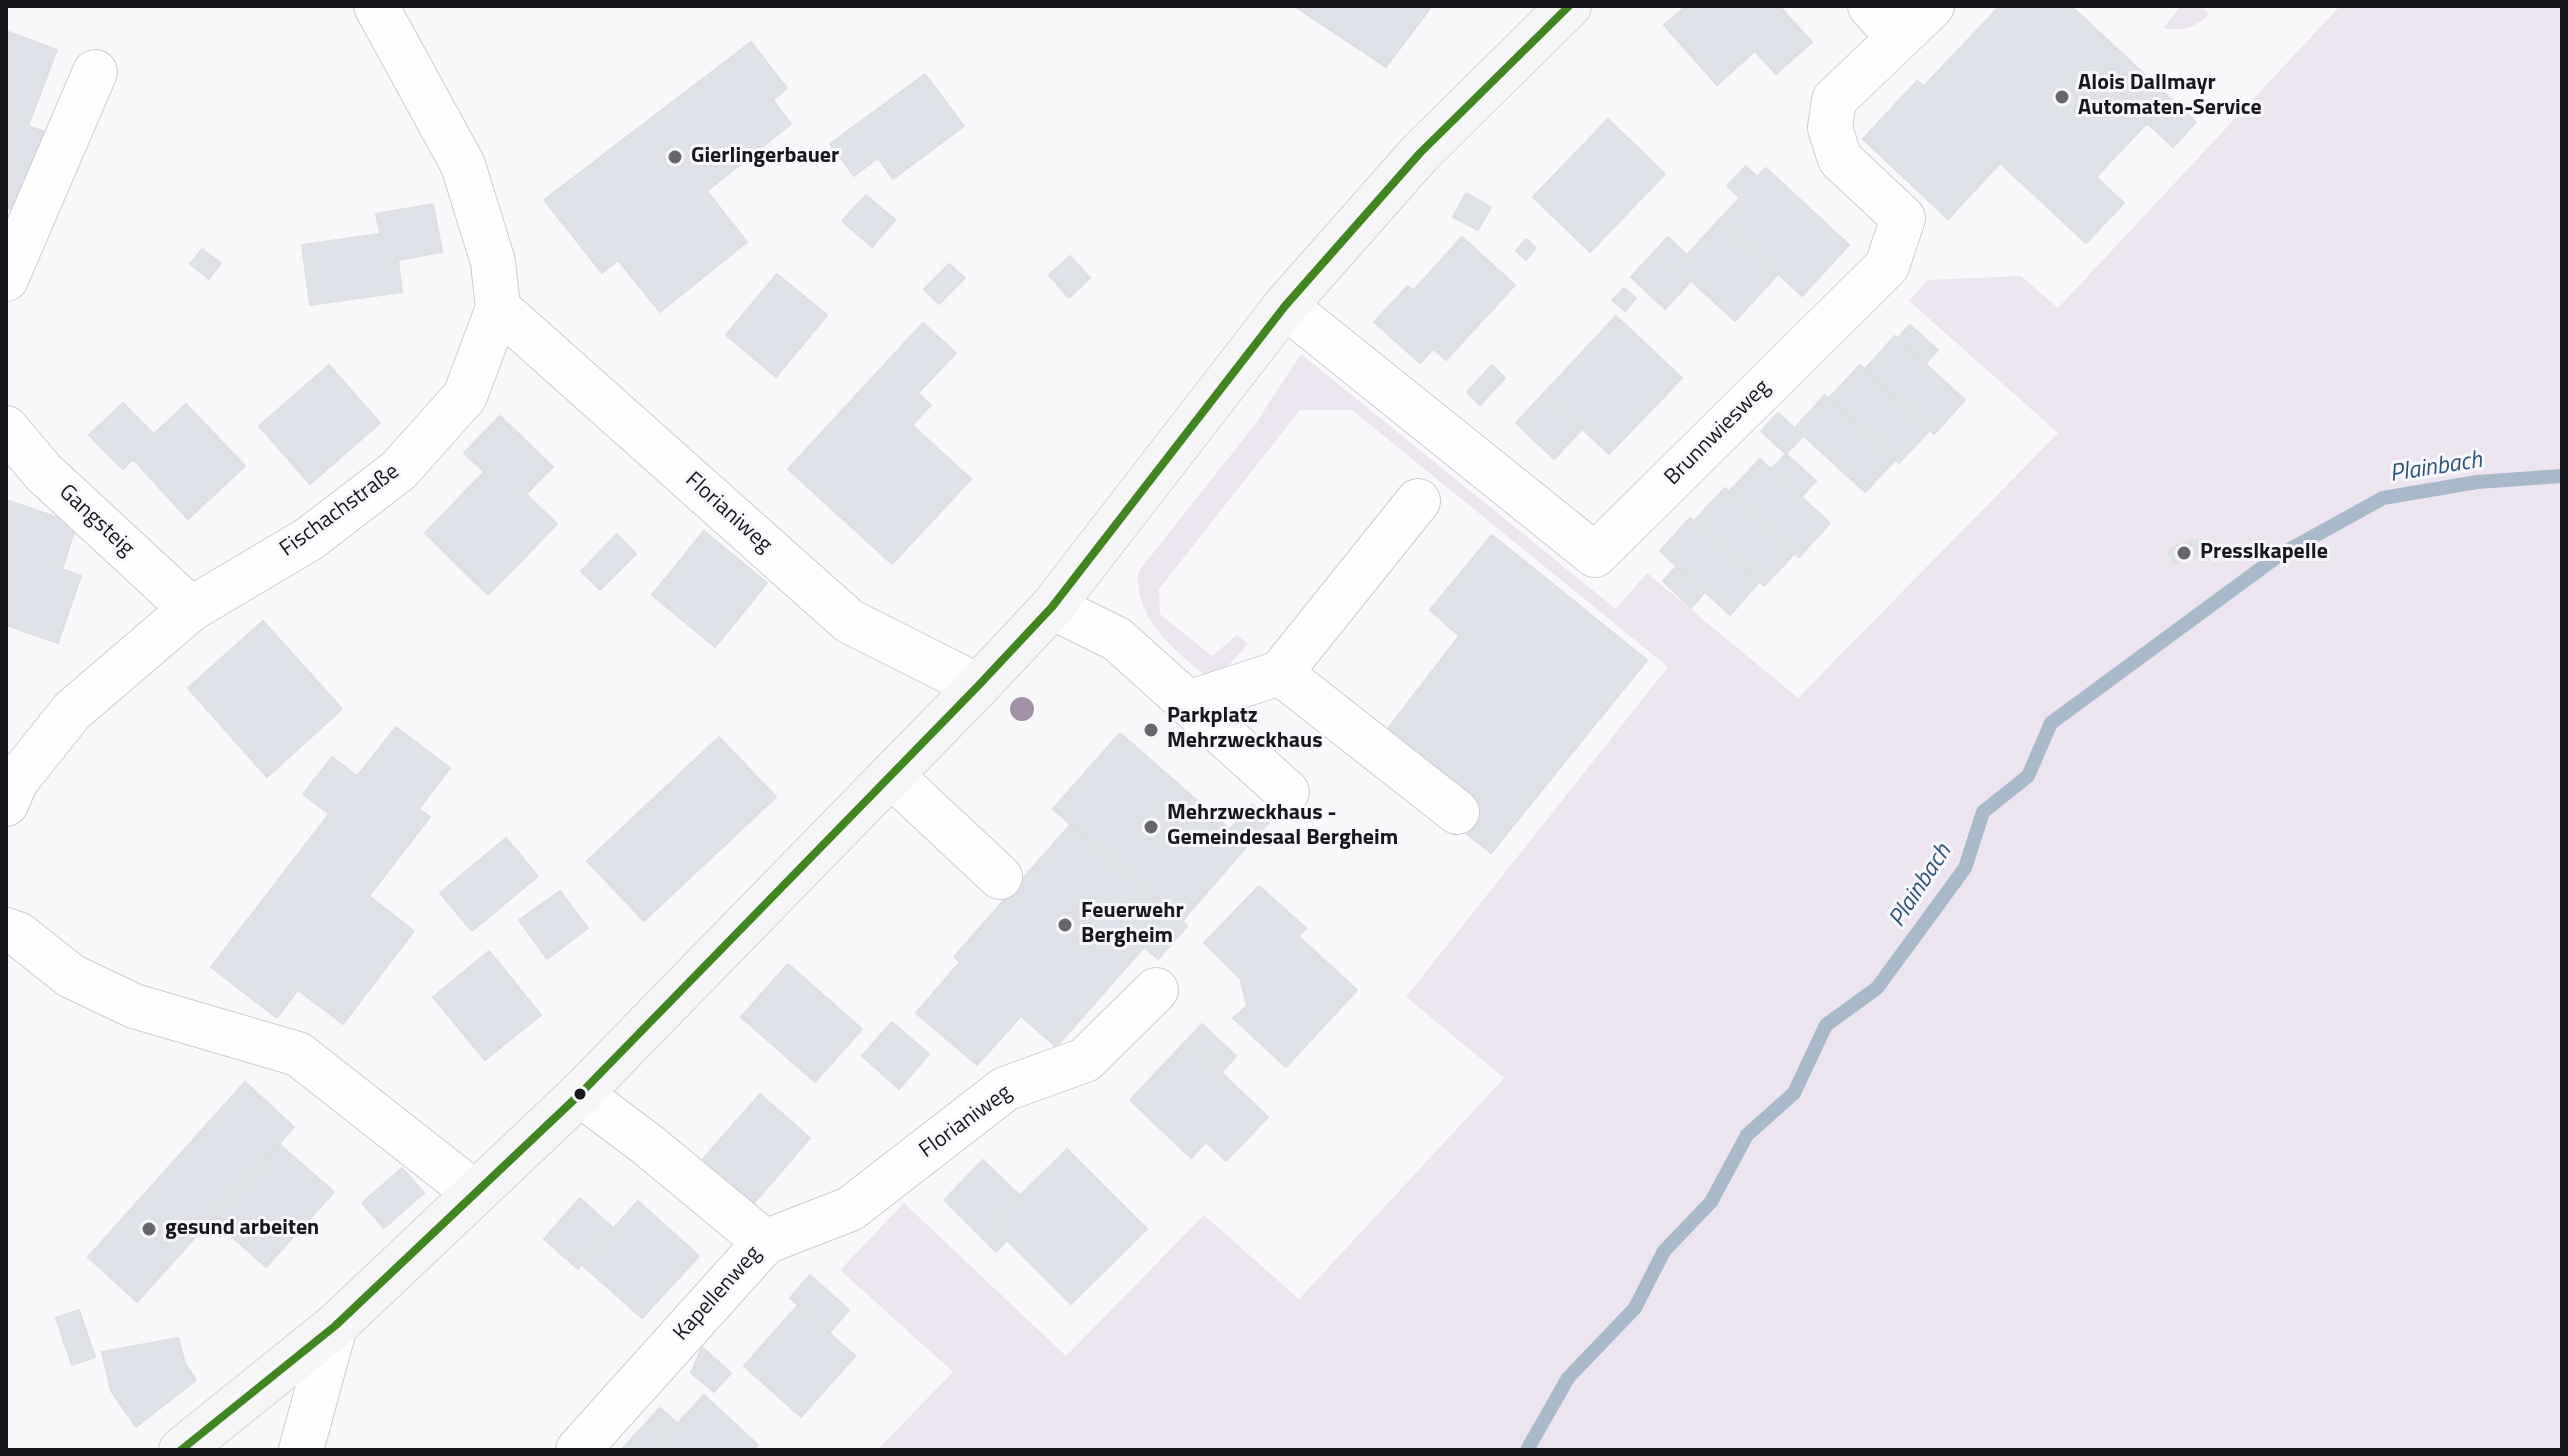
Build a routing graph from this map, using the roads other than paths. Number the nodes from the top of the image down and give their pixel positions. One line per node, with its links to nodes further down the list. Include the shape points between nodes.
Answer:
1 (376, 6): 8 (street, Fischachstraße, via 463,165 493,262)
2 (1569, 6): 7 (main road, via 1420,153)
3 (1932, 6): 4 (street, Brunnwiesweg)
4 (1884, 22): 7 (street, Brunnwiesweg, via 1834,100 1830,128 1840,159 1903,218 1887,266 1595,555)
5 (95, 72): 6 (street)
6 (6, 279)
7 (1285, 306): 11 (main road)
8 (498, 308): 12 (street, Fischachstraße, via 465,396 399,470 309,539); 14 (street, Florianiweg, via 849,621)
9 (6, 428): 12 (street, Gangsteig, via 43,472)
10 (1418, 501): 13 (street)
11 (1052, 607): 14 (main road); 15 (street, via 1117,639)
12 (191, 609): 18 (street, Fischachstraße, via 72,711 16,781)
13 (1280, 673): 15 (street); 19 (street)
14 (978, 686): 16 (main road)
15 (1188, 703): 17 (street)
16 (892, 776): 20 (street); 23 (main road)
17 (1287, 792)
18 (6, 804)
19 (1457, 812)
20 (1000, 877)
21 (6, 930): 24 (street, via 71,976 134,1006 298,1054)
22 (1156, 990): 25 (street, Florianiweg, via 1085,1060 1005,1089 850,1209)
23 (580, 1094): 24 (main road); 25 (street, Kapellenweg)
24 (475, 1193): 26 (main road)
25 (765, 1242): 29 (street, Kapellenweg)
26 (335, 1326): 27 (main road); 28 (street)
27 (181, 1450)
28 (301, 1450)
29 (578, 1450)

